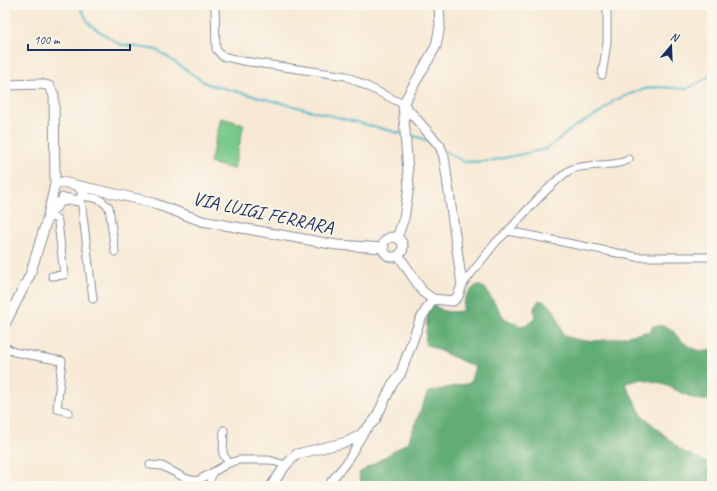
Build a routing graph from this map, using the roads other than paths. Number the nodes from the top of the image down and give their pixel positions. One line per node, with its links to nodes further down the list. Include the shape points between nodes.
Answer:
1 (215, 5): 6 (street, via 216,49 222,56 243,62 346,76)
2 (439, 5): 6 (street, via 440,26 436,46)
3 (607, 5): 4 (street, via 607,43)
4 (602, 75)
5 (5, 85): 8 (street, via 49,86 54,95)
6 (406, 107): 14 (street, via 404,122 409,187 404,218); 20 (street, via 440,146)
7 (629, 159): 13 (street, via 621,164 593,164 570,170)
8 (56, 163): 9 (street); 10 (street)
9 (68, 183): 10 (street, via 58,182); 11 (street)
10 (55, 188): 11 (street, via 58,196); 12 (street)
11 (80, 196): 12 (street, via 60,202); 15 (street, VIA LUIGI FERRARA, via 147,201 202,221 337,245); 16 (street, via 100,199 109,207); 21 (street)
12 (48, 216): 19 (street, via 57,219 58,222 64,274); 23 (street, via 30,275)
13 (508, 231): 18 (street, via 637,257); 20 (street)
14 (397, 238): 15 (street, via 387,240); 17 (street, via 403,244)
15 (384, 248): 17 (street, VIA LUIGI FERRARA, via 388,255)
16 (115, 252)
17 (399, 256): 22 (street, VIA LUIGI FERRARA, via 424,292)
18 (712, 257)
19 (52, 276)
20 (462, 285): 22 (street, via 453,301)
21 (93, 299)
22 (433, 299): 26 (street, via 420,320 400,376 393,383 374,420)
23 (5, 324)
24 (5, 347): 25 (street, via 14,352 62,361 57,409)
25 (69, 412)
26 (367, 428): 30 (street, via 347,442 297,454); 34 (street, via 346,463 331,480)
27 (224, 430): 28 (street, via 223,454)
28 (229, 463): 30 (street, via 256,459 278,462); 31 (street)
29 (150, 465): 31 (street, via 162,466 187,480 196,481)
30 (286, 466): 33 (street)
31 (212, 474): 32 (street)
32 (209, 486)
33 (271, 486)
34 (330, 486)

